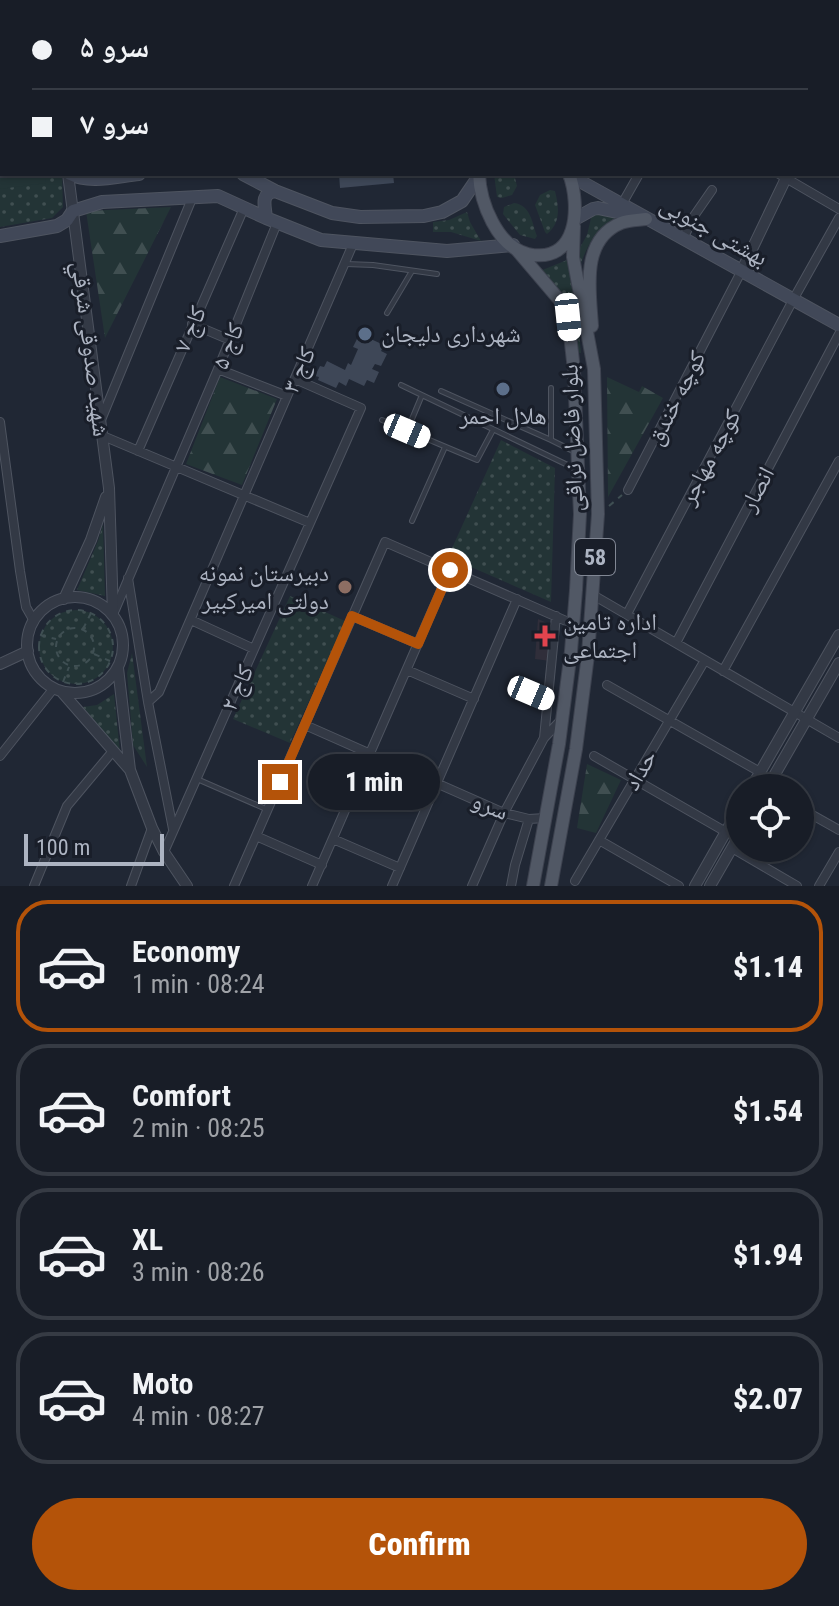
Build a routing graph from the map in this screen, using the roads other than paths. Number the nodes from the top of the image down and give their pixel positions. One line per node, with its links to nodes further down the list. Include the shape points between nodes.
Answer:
1 (69, 176): 18 (street, شهید صدوقی شرقي)
2 (73, 176): 3 (main road)
3 (121, 176)
4 (247, 176): 13 (main road)
5 (478, 176): 13 (main road, via 462,201 424,216 345,216)
6 (479, 176): 26 (main road, بلوار فاضل نراقی, via 490,219)
7 (570, 176): 22 (main road, بلوار فاضل نراقی)
8 (573, 176): 15 (main road, بهشتی جنوبی)
9 (638, 176): 15 (street)
10 (784, 176): 29 (street)
11 (786, 176): 17 (street)
12 (712, 190): 24 (street)
13 (275, 191): 21 (main road, via 264,199)
14 (193, 196): 16 (main road, via 218,196); 18 (main road, via 102,202); 46 (street)
15 (622, 204): 20 (main road, بهشتی جنوبی)
16 (244, 208): 21 (main road); 33 (street, کاج ۷)
17 (839, 209)
18 (73, 211): 23 (main road, via 57,226); 46 (street, شهید صدوقی شرقي)
19 (839, 218): 31 (street, کوچه مهاجر)
20 (646, 219): 22 (main road, via 598,208); 24 (main road, بهشتی جنوبی); 38 (main road, via 622,223 595,250 589,268)
21 (272, 221): 25 (main road, via 321,240); 36 (street, کاج ۵)
22 (575, 223): 26 (main road, via 553,252 528,254); 38 (main road, بلوار فاضل نراقی / 58, via 573,257)
23 (0, 236)
24 (683, 239): 29 (main road, بهشتی جنوبی)
25 (353, 244): 26 (main road, via 447,251); 27 (street, کاج ۳)
26 (514, 247): 54 (main road, بلوار فاضل نراقی / 58, via 568,317)
27 (346, 264): 28 (lane); 39 (street, کاج ۳)
28 (412, 271): 30 (lane); 32 (lane)
29 (741, 272): 31 (main road, بهشتی جنوبی); 61 (street, کوچه خندق)
30 (437, 274)
31 (793, 300): 34 (main road, بهشتی جنوبی); 70 (street, کوچه مهاجر)
32 (387, 313)
33 (192, 324): 36 (street); 53 (street, کاج ۷)
34 (839, 325)
35 (839, 334): 78 (street, انصار)
36 (230, 340): 37 (street, کاج ۵)
37 (218, 369): 44 (street); 56 (street, کاج ۵)
38 (594, 369): 67 (main road, بلوار فاضل نراقی / 58, via 598,514)
39 (295, 379): 44 (street, کاج ۳); 64 (street, کاج ۲, via 361,408)
40 (401, 385): 43 (lane)
41 (551, 388): 51 (lane)
42 (441, 391): 51 (lane)
43 (422, 395): 48 (lane); 49 (lane)
44 (287, 396): 62 (street, کاج ۳)
45 (382, 420): 49 (lane)
46 (101, 421): 50 (street, شهید صدوقی شرقي)
47 (0, 422): 75 (street, via 26,607)
48 (493, 430): 52 (lane, via 477,460); 57 (lane)
49 (407, 431): 52 (lane)
50 (103, 436): 53 (street); 60 (street, شهید صدوقی شرقي)
51 (551, 440): 54 (lane)
52 (445, 447): 63 (lane)
53 (138, 451): 56 (street)
54 (577, 454): 57 (main road, بلوار فاضل نراقی / 58)
55 (839, 461): 58 (street)
56 (176, 467): 62 (street); 66 (street, کاج ۵)
57 (578, 470): 76 (main road, بلوار فاضل نراقی / 58)
58 (829, 479): 59 (street); 87 (street)
59 (839, 485)
60 (109, 488): 68 (street, شهید صدوقی شرقي); 71 (street, شهید صدوقی شرقي)
61 (628, 490)
62 (244, 496): 64 (street); 74 (street, کاج ۳)
63 (412, 521)
64 (310, 523): 80 (street, کاج ۲)
65 (450, 570): 69 (street); 72 (street, via 385,542); 79 (street)
66 (128, 578): 71 (street, کاج ۵); 93 (street)
67 (593, 595): 70 (street); 139 (main road, بلوار فاضل نراقی / 58, via 576,749)
68 (64, 599): 71 (street, via 91,600); 75 (street)
69 (517, 599): 73 (street); 91 (street)
70 (627, 614): 78 (street)
71 (113, 615): 85 (street, شهید صدوقی شرقي, via 123,640 123,654)
72 (352, 616): 79 (street); 98 (street)
73 (556, 616): 76 (street); 92 (street)
74 (191, 620): 80 (street); 93 (street, کاج ۳, via 159,692)
75 (34, 621): 81 (street)
76 (573, 624): 95 (main road, بلوار فاضل نراقی / 58)
77 (839, 635): 94 (street)
78 (676, 643): 82 (street)
79 (418, 644): 86 (street)
80 (254, 649): 108 (street, کاج ۲)
81 (28, 651): 84 (street); 90 (street, via 36,673)
82 (705, 660): 87 (street); 97 (street, حداد)
83 (839, 663): 96 (street)
84 (0, 664)
85 (114, 664): 90 (street, via 100,687 74,693); 105 (street, شهید صدوقی شرقي)
86 (407, 670): 91 (street); 102 (street)
87 (723, 671): 94 (street)
88 (513, 685): 92 (lane)
89 (607, 685): 97 (street)
90 (59, 687): 101 (street); 103 (street)
91 (474, 699): 110 (street)
92 (549, 701): 99 (street)
93 (148, 702): 117 (street)
94 (794, 713): 96 (street); 106 (street)
95 (562, 719): 99 (street); 114 (main road, بلوار فاضل نراقی / 58)
96 (806, 719): 100 (street); 107 (street)
97 (669, 720): 106 (street); 109 (street, حداد)
98 (305, 725): 102 (street, سرو); 111 (street)
99 (544, 738): 112 (street)
100 (839, 738)
101 (113, 751): 105 (street); 130 (street, via 67,806)
102 (370, 754): 110 (street, سرو); 121 (street)
103 (0, 756)
104 (594, 756): 109 (street)
105 (130, 770): 116 (street)
106 (760, 772)
107 (775, 774)
108 (196, 779): 111 (lane); 117 (street, کاج ۲)
109 (635, 779): 119 (street); 122 (street, حداد)
110 (437, 783): 112 (street, سرو); 128 (street)
111 (268, 810): 120 (street)
112 (504, 813): 115 (street, سرو); 136 (street)
113 (814, 816): 118 (street)
114 (545, 818): 115 (street, سرو); 138 (main road, بلوار فاضل نراقی / 58)
115 (529, 819): 137 (street)
116 (152, 828): 123 (street); 131 (street)
117 (174, 830): 123 (street, کاج ۲)
118 (839, 830)
119 (726, 832): 141 (street)
120 (256, 836): 127 (street); 133 (street)
121 (333, 839): 127 (street); 128 (street)
122 (599, 840): 129 (street, حداد); 140 (street)
123 (164, 852): 132 (street)
124 (839, 852): 144 (street)
125 (726, 858): 142 (street)
126 (756, 862): 143 (street)
127 (322, 865): 134 (street)
128 (400, 868): 135 (street)
129 (575, 881)
130 (34, 886)
131 (131, 886)
132 (187, 886)
133 (234, 886)
134 (312, 886)
135 (392, 886)
136 (472, 886)
137 (511, 886)
138 (533, 886)
139 (551, 886)
140 (679, 886)
141 (695, 886)
142 (710, 886)
143 (797, 886)
144 (819, 886)

